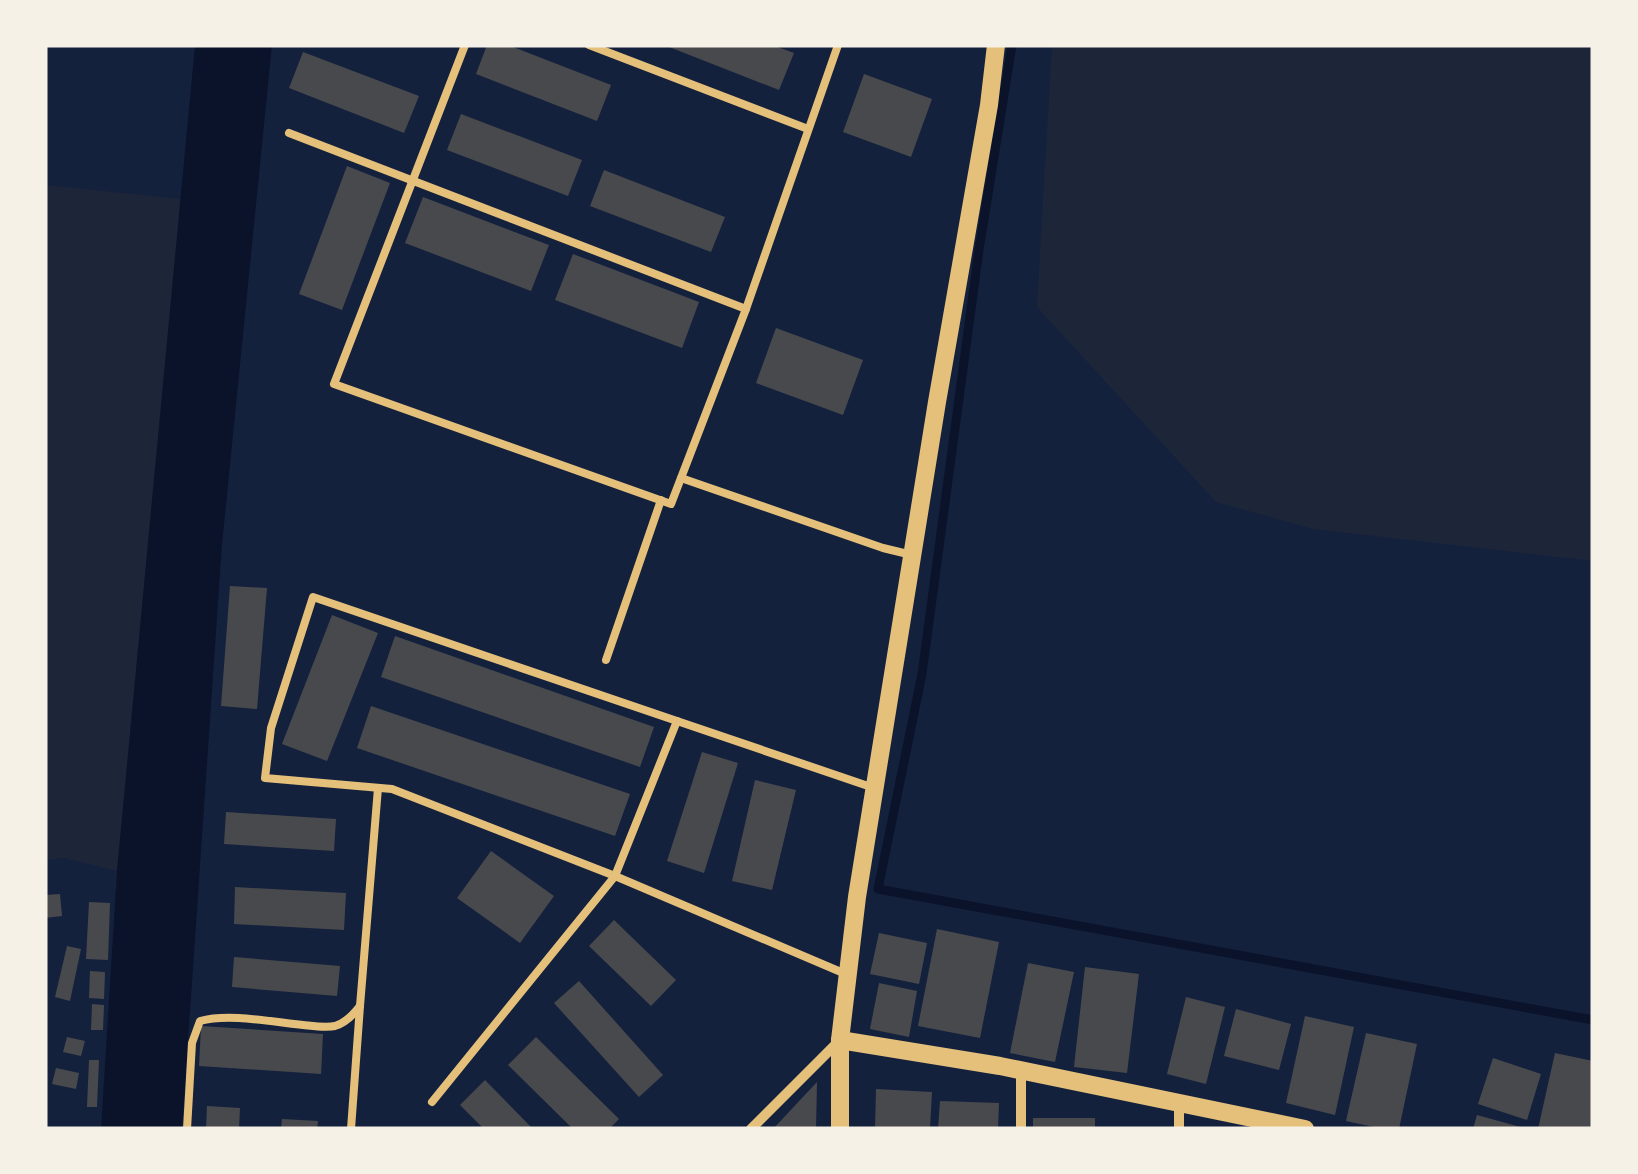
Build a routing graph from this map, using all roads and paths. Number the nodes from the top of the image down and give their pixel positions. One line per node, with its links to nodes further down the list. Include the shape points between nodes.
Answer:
1 (465, 45): 7 (lane)
2 (590, 45): 5 (lane)
3 (838, 45): 5 (lane)
4 (996, 45): 11 (street)
5 (808, 129): 8 (lane)
6 (289, 134): 7 (lane)
7 (412, 181): 8 (lane); 10 (lane, via 334,384)
8 (746, 309): 9 (lane)
9 (682, 478): 10 (lane, via 672,504); 11 (lane)
10 (661, 500): 12 (lane)
11 (912, 554): 15 (street)
12 (606, 660)
13 (676, 720): 14 (lane, via 312,597 270,728 265,778); 15 (lane); 16 (lane)
14 (378, 788): 16 (lane); 18 (lane)
15 (874, 788): 17 (street)
16 (615, 876): 17 (lane); 21 (lane)
17 (850, 975): 19 (street)
18 (360, 1006): 23 (lane, via 338,1026 200,1022 192,1044); 24 (lane)
19 (840, 1040): 20 (street); 25 (street); 26 (street)
20 (1021, 1070): 22 (street); 27 (street)
21 (432, 1102)
22 (1179, 1103): 28 (street); 29 (street)
23 (187, 1129)
24 (351, 1129)
25 (751, 1129)
26 (840, 1129)
27 (1021, 1129)
28 (1179, 1129)
29 (1306, 1129)

